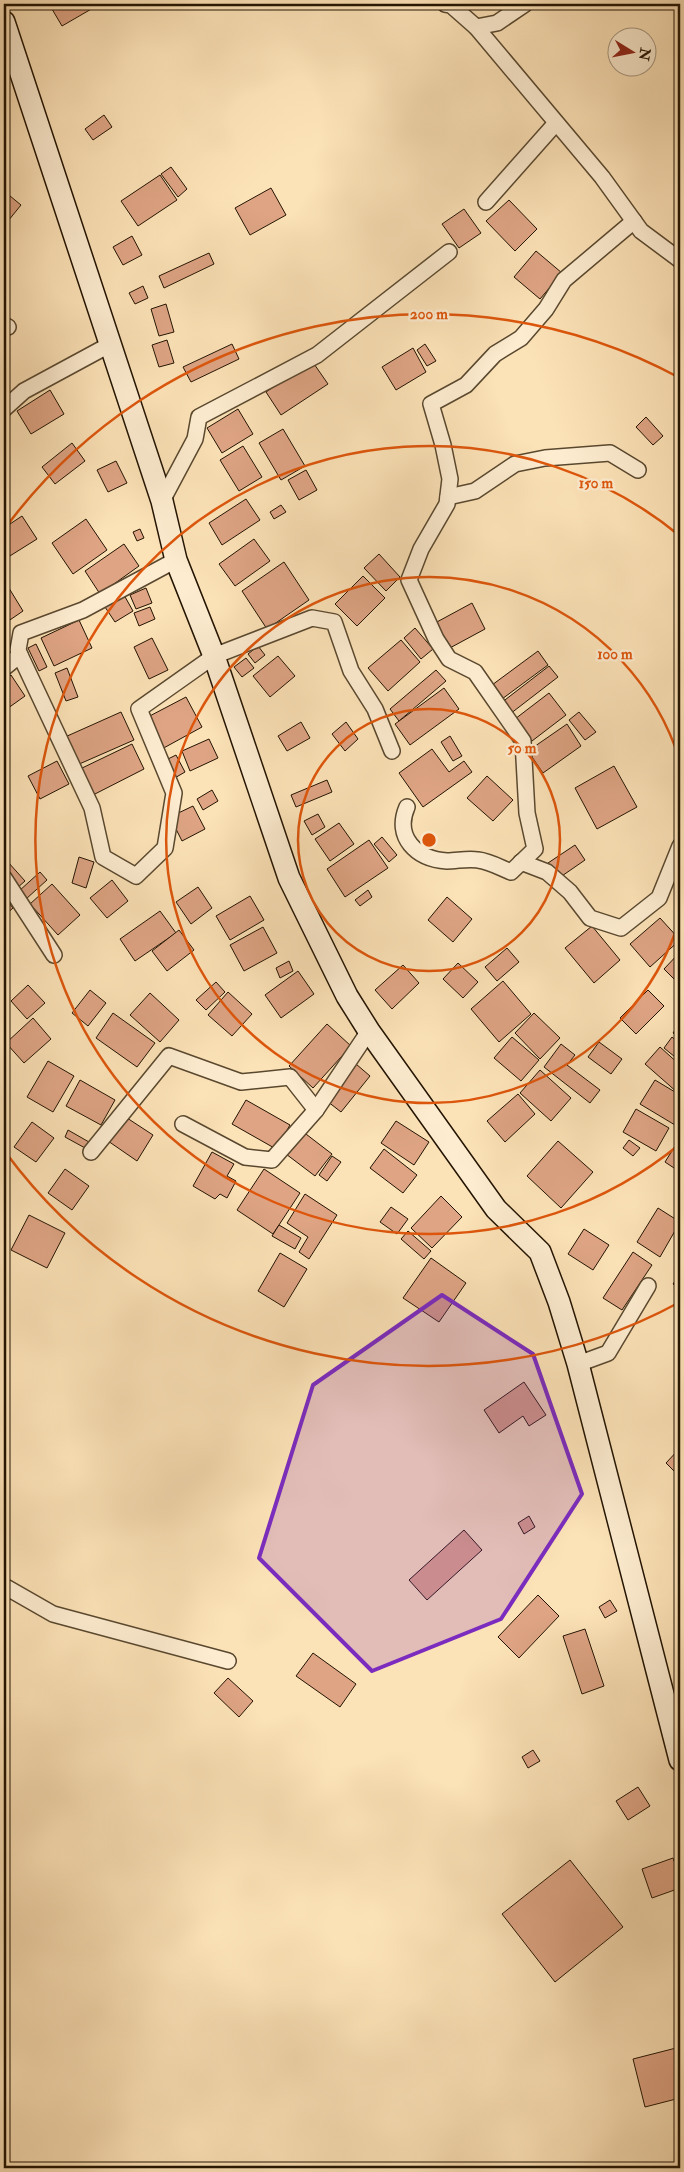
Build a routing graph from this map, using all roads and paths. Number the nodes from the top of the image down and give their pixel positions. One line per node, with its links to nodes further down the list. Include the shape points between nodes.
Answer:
1 (445, 4): 4 (street, via 451,5)
2 (525, 4): 4 (street, via 497,23)
3 (4, 22): 10 (main road)
4 (476, 27): 5 (street)
5 (556, 123): 6 (street); 7 (street)
6 (486, 202)
7 (634, 220): 9 (street, via 641,231); 13 (street, via 564,280 546,309 521,338 495,354 466,385 431,404 444,445 450,479)
8 (449, 252): 14 (street, via 317,355 198,418 195,440)
9 (680, 260)
10 (110, 344): 11 (street, via 24,391); 14 (main road)
11 (4, 409)
12 (638, 470): 13 (street, via 610,453 545,458 515,464 475,491)
13 (448, 497): 22 (street, via 409,580 436,639 449,659 475,672 523,740 527,813 535,849)
14 (162, 501): 15 (main road)
15 (176, 560): 16 (street, via 83,610 21,633); 17 (main road)
16 (20, 655): 17 (street, via 92,808 103,857 136,876 165,848 174,793 138,709); 18 (street)
17 (214, 656): 19 (street, via 312,618 334,622 352,670 375,709); 25 (main road, via 289,878 347,996)
18 (4, 668)
19 (392, 751)
20 (407, 807): 22 (street, via 401,820 404,838 420,854 445,860 478,860 511,872)
21 (680, 846): 22 (street, via 659,898 621,928 590,918 570,892 547,872)
22 (521, 862)
23 (4, 878): 24 (street)
24 (54, 955)
25 (369, 1031): 26 (street); 30 (main road, via 496,1208 540,1252)
26 (316, 1110): 27 (street, via 272,1160 245,1157); 28 (street, via 290,1077 241,1082 169,1056)
27 (183, 1124)
28 (91, 1152)
29 (648, 1286): 30 (street, via 608,1353)
30 (578, 1364): 33 (main road)
31 (4, 1586): 32 (street, via 53,1614)
32 (228, 1661)
33 (676, 1721): 34 (main road)
34 (680, 1760)

